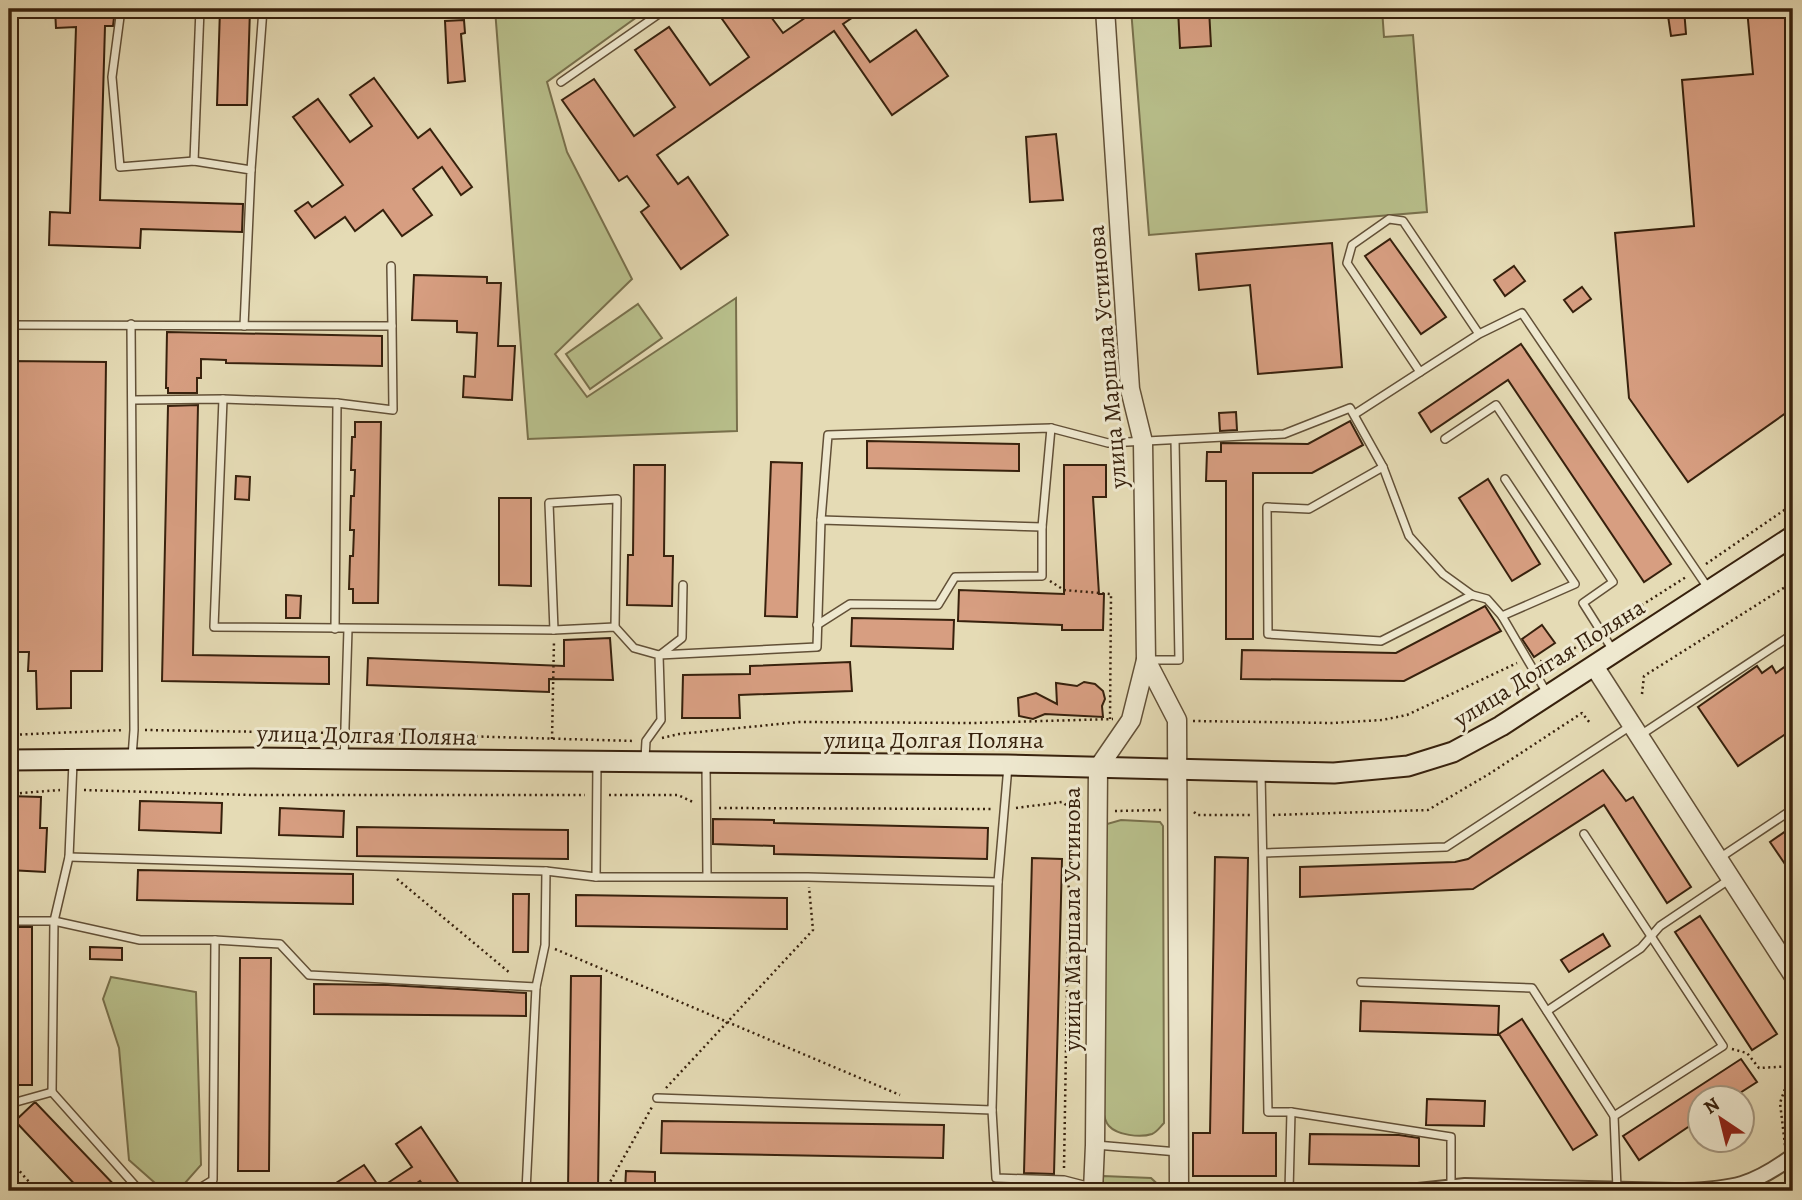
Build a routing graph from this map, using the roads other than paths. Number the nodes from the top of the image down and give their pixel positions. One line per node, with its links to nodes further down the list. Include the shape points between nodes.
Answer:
1 (121, 9): 7 (lane, via 112,76 120,167)
2 (200, 9): 7 (lane)
3 (263, 9): 8 (lane)
4 (666, 9): 6 (lane)
5 (1105, 9): 23 (street, улица Маршала Устинова, via 1130,389)
6 (561, 82)
7 (194, 161): 8 (lane)
8 (251, 170): 12 (lane)
9 (391, 266): 13 (lane)
10 (131, 324): 11 (lane); 12 (lane); 17 (lane)
11 (9, 325)
12 (244, 326): 13 (lane)
13 (392, 326): 18 (lane, via 393,410)
14 (1479, 334): 15 (lane); 15 (lane, via 1403,222 1389,219 1352,245 1348,262); 30 (lane, via 1522,313)
15 (1420, 372): 19 (lane)
16 (223, 399): 17 (lane); 18 (lane); 35 (lane, via 214,627)
17 (134, 400): 46 (lane)
18 (337, 403): 35 (lane)
19 (1355, 414): 22 (lane, via 1350,408 1284,434); 24 (lane)
20 (1051, 428): 23 (lane, via 1108,443); 26 (lane, via 828,435); 27 (lane)
21 (1445, 439): 39 (lane, via 1496,405 1613,582 1583,603)
22 (1175, 440): 23 (lane); 41 (lane, via 1179,660)
23 (1143, 442): 41 (street, улица Маршала Устинова)
24 (1383, 467): 31 (lane, via 1409,537 1443,574); 31 (lane, via 1309,509 1267,507 1268,634 1381,641)
25 (1505, 479): 32 (lane, via 1575,584)
26 (821, 520): 27 (lane); 33 (lane)
27 (1042, 527): 33 (lane, via 1042,576 955,577 938,605 850,604)
28 (1793, 536): 30 (main road, улица Долгая Поляна)
29 (683, 585): 40 (lane, via 682,638)
30 (1710, 591): 39 (main road, улица Долгая Поляна)
31 (1472, 595): 32 (lane, via 1488,599)
32 (1503, 615): 43 (lane)
33 (817, 625): 40 (lane, via 817,647)
34 (615, 627): 37 (lane); 37 (lane, via 617,499 549,503); 40 (lane, via 634,648)
35 (335, 629): 36 (lane)
36 (348, 629): 37 (lane); 48 (lane)
37 (554, 630)
38 (1793, 634): 44 (lane)
39 (1614, 652): 42 (main road, улица Долгая Поляна)
40 (659, 655): 50 (lane, via 661,720 646,741)
41 (1146, 660): 53 (street, улица Маршала Устинова, via 1131,720); 54 (street, улица Маршала Устинова, via 1177,720)
42 (1594, 666): 43 (main road, улица Долгая Поляна); 44 (street)
43 (1548, 696): 55 (main road, улица Долгая Поляна, via 1453,752 1408,766 1334,773)
44 (1636, 730): 58 (lane, via 1446,847); 60 (street)
45 (74, 759): 46 (main road, улица Долгая Поляна); 47 (main road, улица Долгая Поляна); 59 (lane)
46 (131, 759): 48 (main road, улица Долгая Поляна)
47 (9, 760)
48 (344, 760): 49 (main road, улица Долгая Поляна)
49 (597, 761): 50 (main road, улица Долгая Поляна); 63 (lane)
50 (644, 763): 51 (main road, улица Долгая Поляна)
51 (706, 763): 52 (main road, улица Долгая Поляна); 62 (lane)
52 (1008, 765): 53 (main road, улица Долгая Поляна); 65 (lane)
53 (1098, 768): 54 (main road, улица Долгая Поляна); 80 (street, улица Маршала Устинова)
54 (1177, 769): 55 (main road, улица Долгая Поляна); 81 (street, улица Маршала Устинова)
55 (1261, 770): 58 (lane)
56 (1793, 809): 60 (lane)
57 (1584, 834): 68 (lane)
58 (1263, 853): 78 (lane, via 1268,1112)
59 (69, 857): 61 (lane); 67 (lane)
60 (1718, 860): 64 (street)
61 (546, 871): 63 (lane); 72 (lane, via 545,945)
62 (707, 876): 63 (lane); 65 (lane)
63 (596, 877)
64 (1731, 878): 68 (lane); 70 (street)
65 (999, 882): 77 (lane)
66 (9, 921): 67 (lane)
67 (54, 921): 69 (lane, via 140,940); 74 (lane)
68 (1651, 936): 73 (lane, via 1641,948); 79 (lane, via 1723,1046)
69 (215, 940): 72 (lane, via 280,944 309,975); 88 (lane, via 213,1180)
70 (1793, 975)
71 (1361, 982): 73 (lane, via 1532,988)
72 (536, 987): 89 (lane)
73 (1547, 1011): 79 (lane)
74 (52, 1092): 76 (lane); 87 (lane)
75 (657, 1098): 77 (lane)
76 (9, 1104)
77 (992, 1110): 84 (lane, via 996,1178 1064,1180)
78 (1291, 1112): 83 (lane, via 1451,1137); 91 (lane)
79 (1614, 1116): 85 (lane)
80 (1096, 1145): 81 (lane); 84 (street, улица Маршала Устинова)
81 (1180, 1152): 90 (street, улица Маршала Устинова)
82 (1790, 1154): 96 (street, via 1744,1185)
83 (1451, 1188): 86 (street); 94 (street)
84 (1093, 1189)
85 (1617, 1189): 86 (street); 95 (street)
86 (1569, 1190)
87 (140, 1191)
88 (195, 1191)
89 (526, 1191)
90 (1179, 1191)
91 (1289, 1191)
92 (1362, 1191): 93 (street)
93 (1372, 1191)
94 (1418, 1191)
95 (1675, 1191)
96 (1684, 1191)

